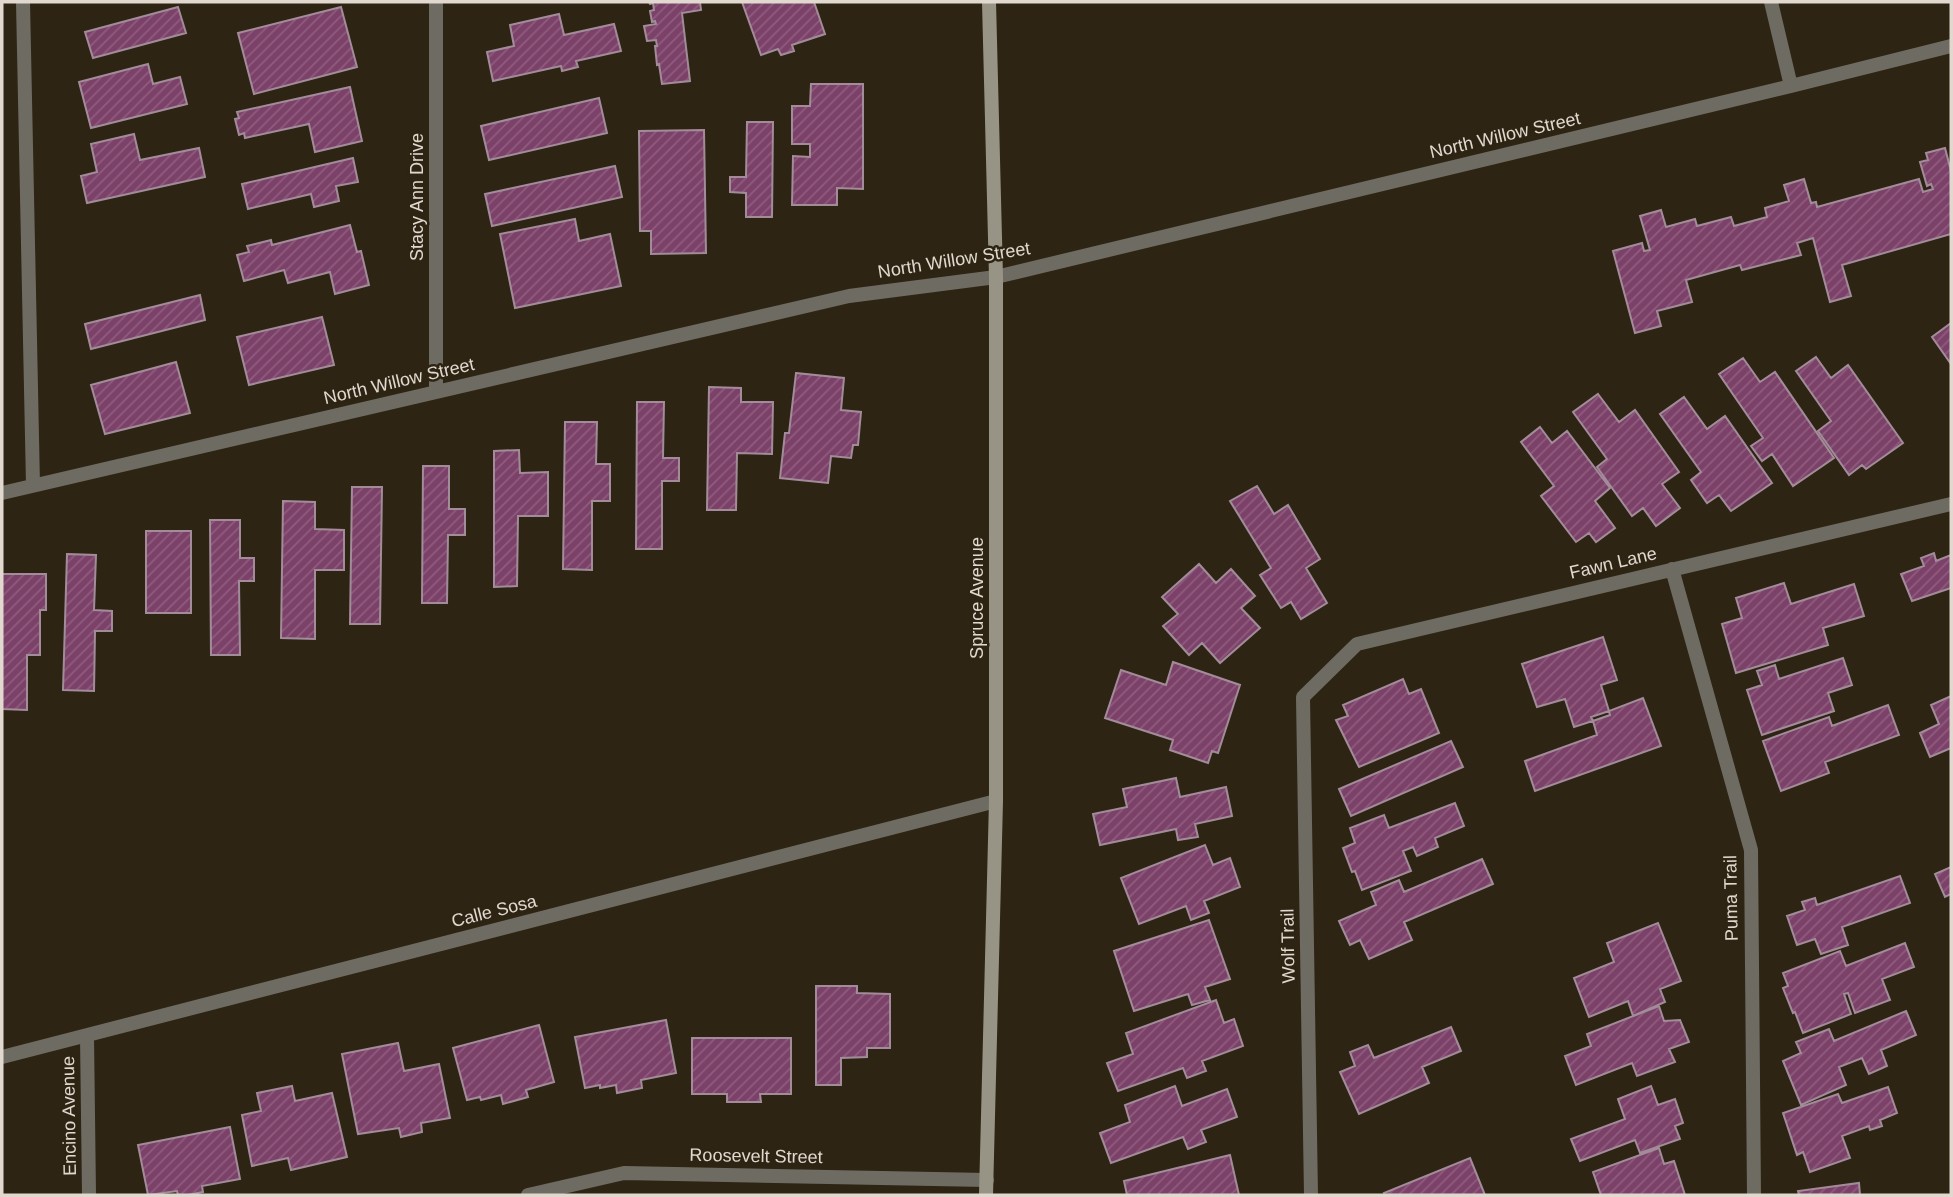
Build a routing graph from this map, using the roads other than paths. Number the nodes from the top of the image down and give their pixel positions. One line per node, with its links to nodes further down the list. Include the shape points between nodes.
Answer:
1 (23, 2): 9 (street)
2 (436, 2): 8 (street, Stacy Ann Drive)
3 (989, 2): 7 (main road, Spruce Avenue)
4 (1771, 2): 6 (street)
5 (1951, 46): 6 (street, North Willow Street)
6 (1791, 86): 7 (street, North Willow Street)
7 (996, 277): 8 (street, North Willow Street, via 849,296); 14 (main road, Spruce Avenue)
8 (436, 392): 9 (street, North Willow Street)
9 (33, 485): 10 (street, North Willow Street)
10 (2, 493)
11 (1951, 504): 12 (street, Fawn Lane)
12 (1672, 569): 13 (street, Fawn Lane, via 1357,644); 22 (street, Puma Trail, via 1751,850)
13 (1303, 697): 21 (street, Wolf Trail)
14 (996, 801): 15 (street, Calle Sosa); 17 (main road, Spruce Avenue)
15 (87, 1036): 16 (street, Calle Sosa); 18 (street, Encino Avenue)
16 (2, 1058)
17 (987, 1180): 19 (street, Roosevelt Street, via 624,1173); 20 (main road, Spruce Avenue)
18 (89, 1195)
19 (528, 1195)
20 (986, 1195)
21 (1311, 1195)
22 (1754, 1195)

